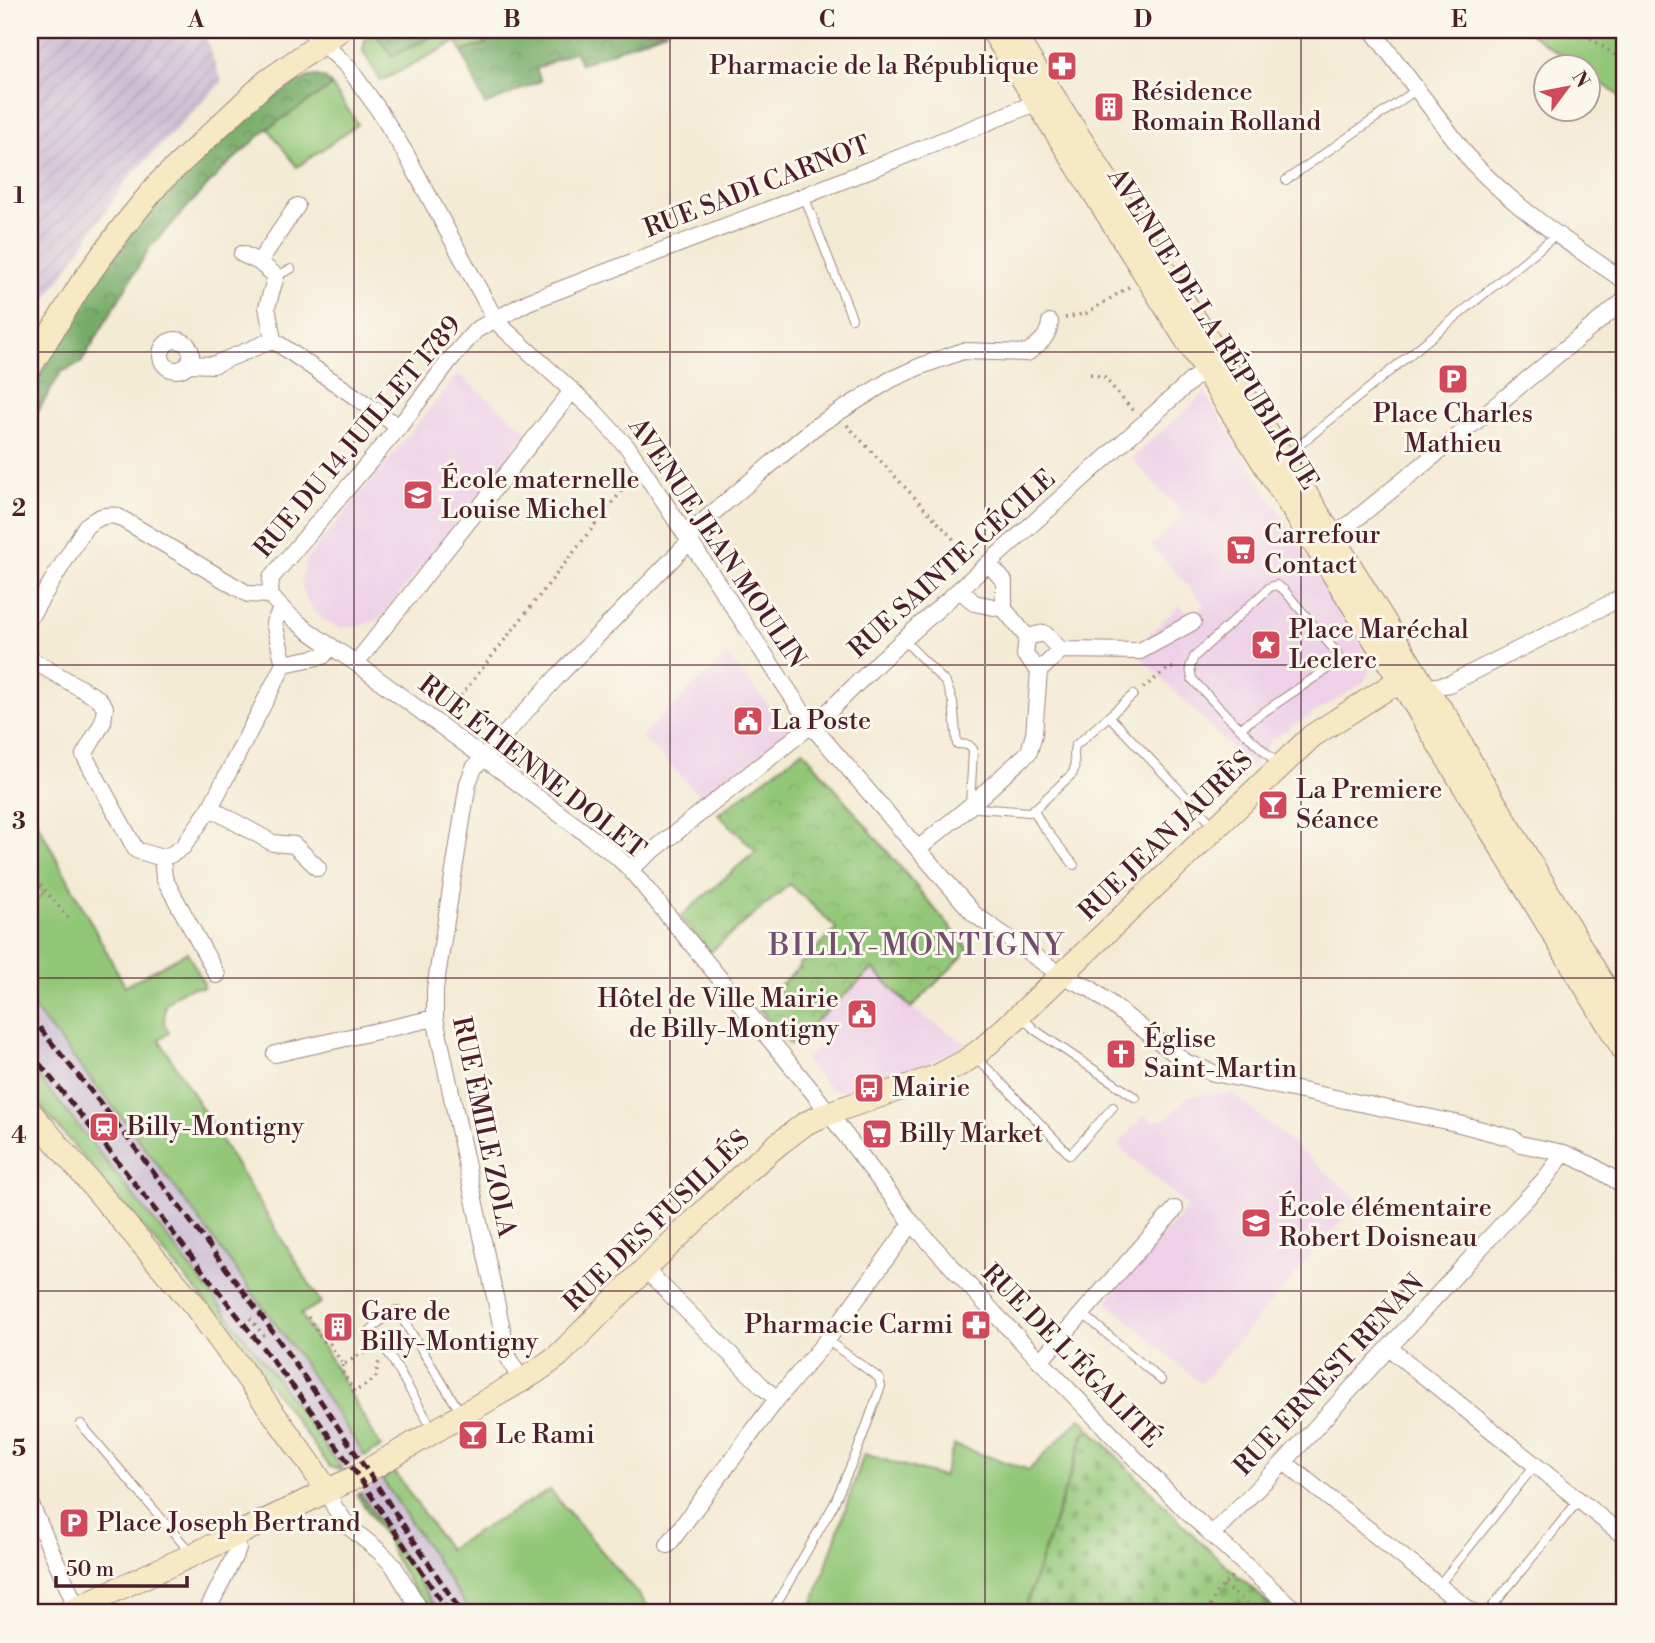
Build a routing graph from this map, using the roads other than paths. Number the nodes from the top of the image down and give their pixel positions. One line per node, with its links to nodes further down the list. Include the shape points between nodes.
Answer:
1 (340, 30): 6 (main road)
2 (992, 30): 8 (main road, AVENUE DE LA RÉPUBLIQUE)
3 (1002, 30): 9 (lane, via 1046,100)
4 (1011, 30): 9 (main road, AVENUE DE LA RÉPUBLIQUE)
5 (1372, 30): 7 (street)
6 (315, 36): 20 (street, AVENUE JEAN MOULIN, via 356,77 399,143); 25 (main road, via 159,183 81,284)
7 (1416, 90): 11 (lane); 14 (street, via 1489,180)
8 (1037, 101): 10 (main road, AVENUE DE LA RÉPUBLIQUE); 12 (street, RUE SADI CARNOT)
9 (1062, 110): 23 (main road, AVENUE DE LA RÉPUBLIQUE)
10 (1073, 158): 23 (main road, AVENUE DE LA RÉPUBLIQUE); 23 (lane, via 1086,164)
11 (1286, 180)
12 (804, 196): 19 (lane); 20 (street, RUE SADI CARNOT, via 528,302)
13 (298, 206): 16 (street)
14 (1556, 235): 17 (street); 28 (lane)
15 (242, 254): 16 (street)
16 (259, 262): 22 (street, via 284,272 267,307)
17 (1625, 281)
18 (1625, 300): 30 (street)
19 (852, 318)
20 (495, 319): 26 (street, AVENUE JEAN MOULIN); 27 (street, RUE DU 14 JUILLET 1789, via 476,330)
21 (1049, 322): 29 (street, RUE ÉMILE ZOLA, via 1049,332 1027,353 963,351 890,380 815,427 701,523)
22 (274, 340): 24 (street, via 213,365); 27 (street)
23 (1207, 361): 28 (main road, AVENUE DE LA RÉPUBLIQUE); 30 (main road, AVENUE DE LA RÉPUBLIQUE); 31 (street, RUE SAINTE-CÉCILE)
24 (189, 364)
25 (30, 367)
26 (572, 391): 29 (street, AVENUE JEAN MOULIN, via 629,449); 44 (street)
27 (399, 427): 33 (street, RUE DU 14 JUILLET 1789, via 271,578)
28 (1283, 458): 30 (main road, AVENUE DE LA RÉPUBLIQUE)
29 (690, 541): 51 (street, AVENUE JEAN MOULIN); 53 (street, RUE ÉMILE ZOLA)
30 (1325, 543): 47 (main road, AVENUE DE LA RÉPUBLIQUE)
31 (985, 567): 32 (street, RUE SAINTE-CÉCILE); 36 (street, via 1003,581)
32 (960, 589): 36 (street, via 974,603); 40 (street, RUE SAINTE-CÉCILE)
33 (270, 594): 35 (street, RUE ÉTIENNE DOLET); 37 (street, via 248,594 108,514 86,526)
34 (1625, 596): 47 (street, via 1449,684)
35 (281, 609): 41 (street, RUE ÉTIENNE DOLET); 45 (street, via 274,623)
36 (1004, 609): 39 (street)
37 (30, 617)
38 (1193, 622): 42 (street, via 1140,651)
39 (1027, 637): 42 (street, via 1044,632); 46 (street, via 1025,655)
40 (904, 640): 51 (street, RUE SAINTE-CÉCILE); 56 (lane, via 946,683 953,702 957,744 973,748)
41 (331, 646): 44 (street, RUE ÉTIENNE DOLET); 45 (street, via 323,656)
42 (1061, 650): 46 (street)
43 (30, 659): 61 (street, via 99,699 105,707 103,722 84,755 135,850)
44 (356, 663): 53 (street, RUE ÉTIENNE DOLET)
45 (284, 664): 57 (street)
46 (1039, 671): 56 (street, via 1029,752)
47 (1414, 686): 50 (lane); 55 (main road, RUE JEAN JAURÈS, via 1389,687 1312,736); 65 (main road, AVENUE DE LA RÉPUBLIQUE, via 1450,722); 71 (main road, AVENUE DE LA RÉPUBLIQUE)
48 (1133, 695): 49 (lane)
49 (1109, 716): 58 (lane, via 1075,746 1073,773); 59 (lane)
50 (1434, 718)
51 (811, 725): 60 (street, AVENUE JEAN MOULIN); 64 (street, RUE SAINTE-CÉCILE)
52 (1240, 728): 52 (lane, via 1339,660 1311,621 1276,585 1194,657 1190,667 1192,679); 55 (lane)
53 (483, 758): 64 (street, RUE ÉTIENNE DOLET); 69 (street, RUE ÉMILE ZOLA, via 468,783 435,989)
54 (1458, 759): 65 (lane, via 1521,865)
55 (1280, 766): 59 (main road, RUE JEAN JAURÈS)
56 (970, 806): 58 (lane); 60 (street)
57 (210, 808): 61 (street, via 183,847); 63 (street, via 274,843 294,845)
58 (1034, 809): 62 (lane)
59 (1216, 827): 67 (main road, RUE JEAN JAURÈS)
60 (918, 849): 67 (street, AVENUE JEAN MOULIN, via 974,914)
61 (162, 858): 66 (street, via 164,878)
62 (1074, 865)
63 (318, 868)
64 (630, 869): 77 (street, RUE ÉTIENNE DOLET)
65 (1543, 884): 70 (main road, AVENUE DE LA RÉPUBLIQUE)
66 (217, 975)
67 (1061, 975): 68 (main road, RUE JEAN JAURÈS); 78 (street, AVENUE JEAN MOULIN, via 1091,989 1187,1063 1214,1073 1455,1123)
68 (1019, 1015): 73 (main road, RUE JEAN JAURÈS); 74 (lane)
69 (435, 1018): 72 (street); 88 (street, RUE ÉMILE ZOLA, via 508,1357)
70 (1625, 1021)
71 (1625, 1050)
72 (275, 1054)
73 (973, 1055): 75 (lane, via 1070,1155); 77 (main road, RUE JEAN JAURÈS, via 938,1076)
74 (1136, 1098)
75 (1113, 1107)
76 (30, 1112): 95 (main road, via 195,1306)
77 (829, 1113): 81 (street, RUE DE L'ÉGALITÉ); 82 (main road, RUE DES FUSILLÉS, via 777,1145)
78 (1564, 1153): 79 (street, AVENUE JEAN MOULIN); 85 (street, RUE ERNEST RENAN)
79 (1625, 1186)
80 (1175, 1209): 83 (street)
81 (912, 1223): 84 (street); 86 (street, RUE DE L'ÉGALITÉ)
82 (645, 1269): 88 (main road, RUE DES FUSILLÉS, via 558,1356); 89 (street)
83 (1082, 1313): 86 (street); 87 (lane)
84 (827, 1340): 89 (street); 107 (lane, via 879,1378 881,1386 833,1506)
85 (1389, 1348): 93 (street, RUE ERNEST RENAN); 94 (street)
86 (1040, 1361): 99 (street, RUE DE L'ÉGALITÉ)
87 (1161, 1380)
88 (521, 1381): 90 (main road, RUE DES FUSILLÉS)
89 (777, 1399): 101 (street)
90 (463, 1416): 92 (main road, RUE DES FUSILLÉS); 92 (lane, via 397,1310 370,1331)
91 (81, 1424): 102 (lane)
92 (434, 1432): 95 (main road, RUE DES FUSILLÉS)
93 (1284, 1462): 99 (street, RUE ERNEST RENAN); 103 (street)
94 (1535, 1465): 96 (street); 103 (lane)
95 (327, 1491): 98 (main road, RUE DES FUSILLÉS); 106 (street, via 348,1526 393,1565)
96 (1579, 1500): 100 (street); 110 (lane)
97 (30, 1503): 104 (street)
98 (236, 1535): 102 (main road, RUE DES FUSILLÉS); 105 (street, via 238,1549)
99 (1211, 1535): 108 (street, RUE DE L'ÉGALITÉ)
100 (1625, 1537)
101 (668, 1545)
102 (189, 1556): 104 (main road, RUE DES FUSILLÉS)
103 (1439, 1586): 109 (street)
104 (71, 1611)
105 (206, 1613)
106 (422, 1613)
107 (771, 1613)
108 (1298, 1613)
109 (1473, 1613)
110 (1487, 1613)

